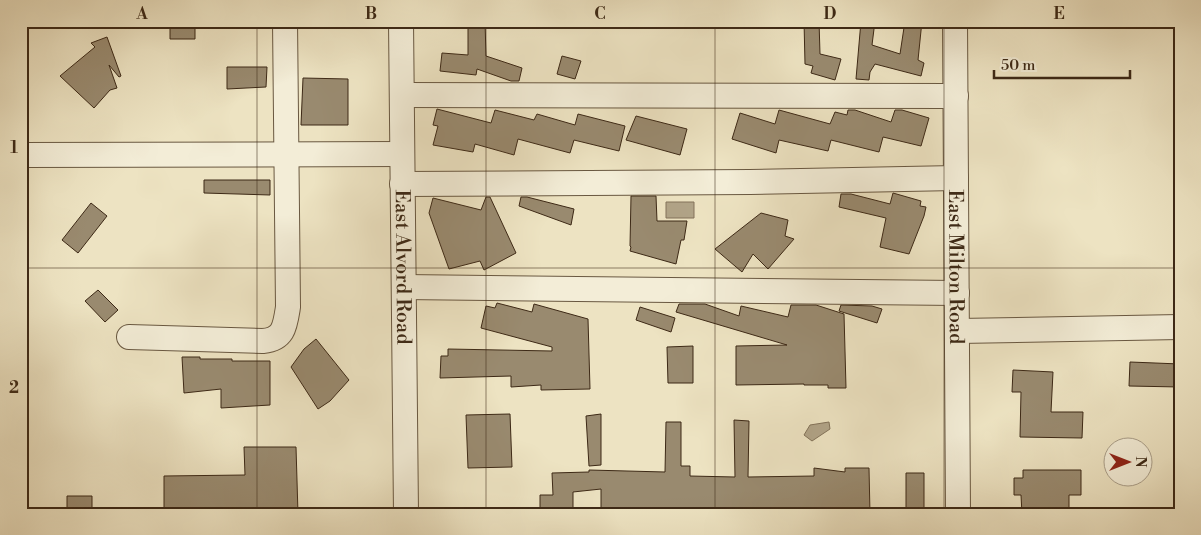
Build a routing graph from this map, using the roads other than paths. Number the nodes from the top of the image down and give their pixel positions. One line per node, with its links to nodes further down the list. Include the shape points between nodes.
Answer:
1 (285, 21): 6 (street)
2 (401, 21): 4 (street, East Alvord Road)
3 (955, 21): 5 (street, East Milton Road)
4 (402, 95): 5 (street); 7 (street, East Alvord Road)
5 (956, 96): 9 (street, East Milton Road)
6 (288, 154): 7 (street); 8 (street); 15 (street, via 287,339)
7 (402, 154): 10 (street, East Alvord Road)
8 (21, 155)
9 (956, 178): 10 (street); 12 (street, East Milton Road)
10 (402, 184): 11 (street, East Alvord Road)
11 (404, 287): 12 (street); 16 (street, East Alvord Road)
12 (957, 293): 14 (street, East Milton Road)
13 (1180, 327): 14 (street)
14 (958, 331): 17 (street, East Milton Road)
15 (129, 337)
16 (406, 514)
17 (958, 514)

